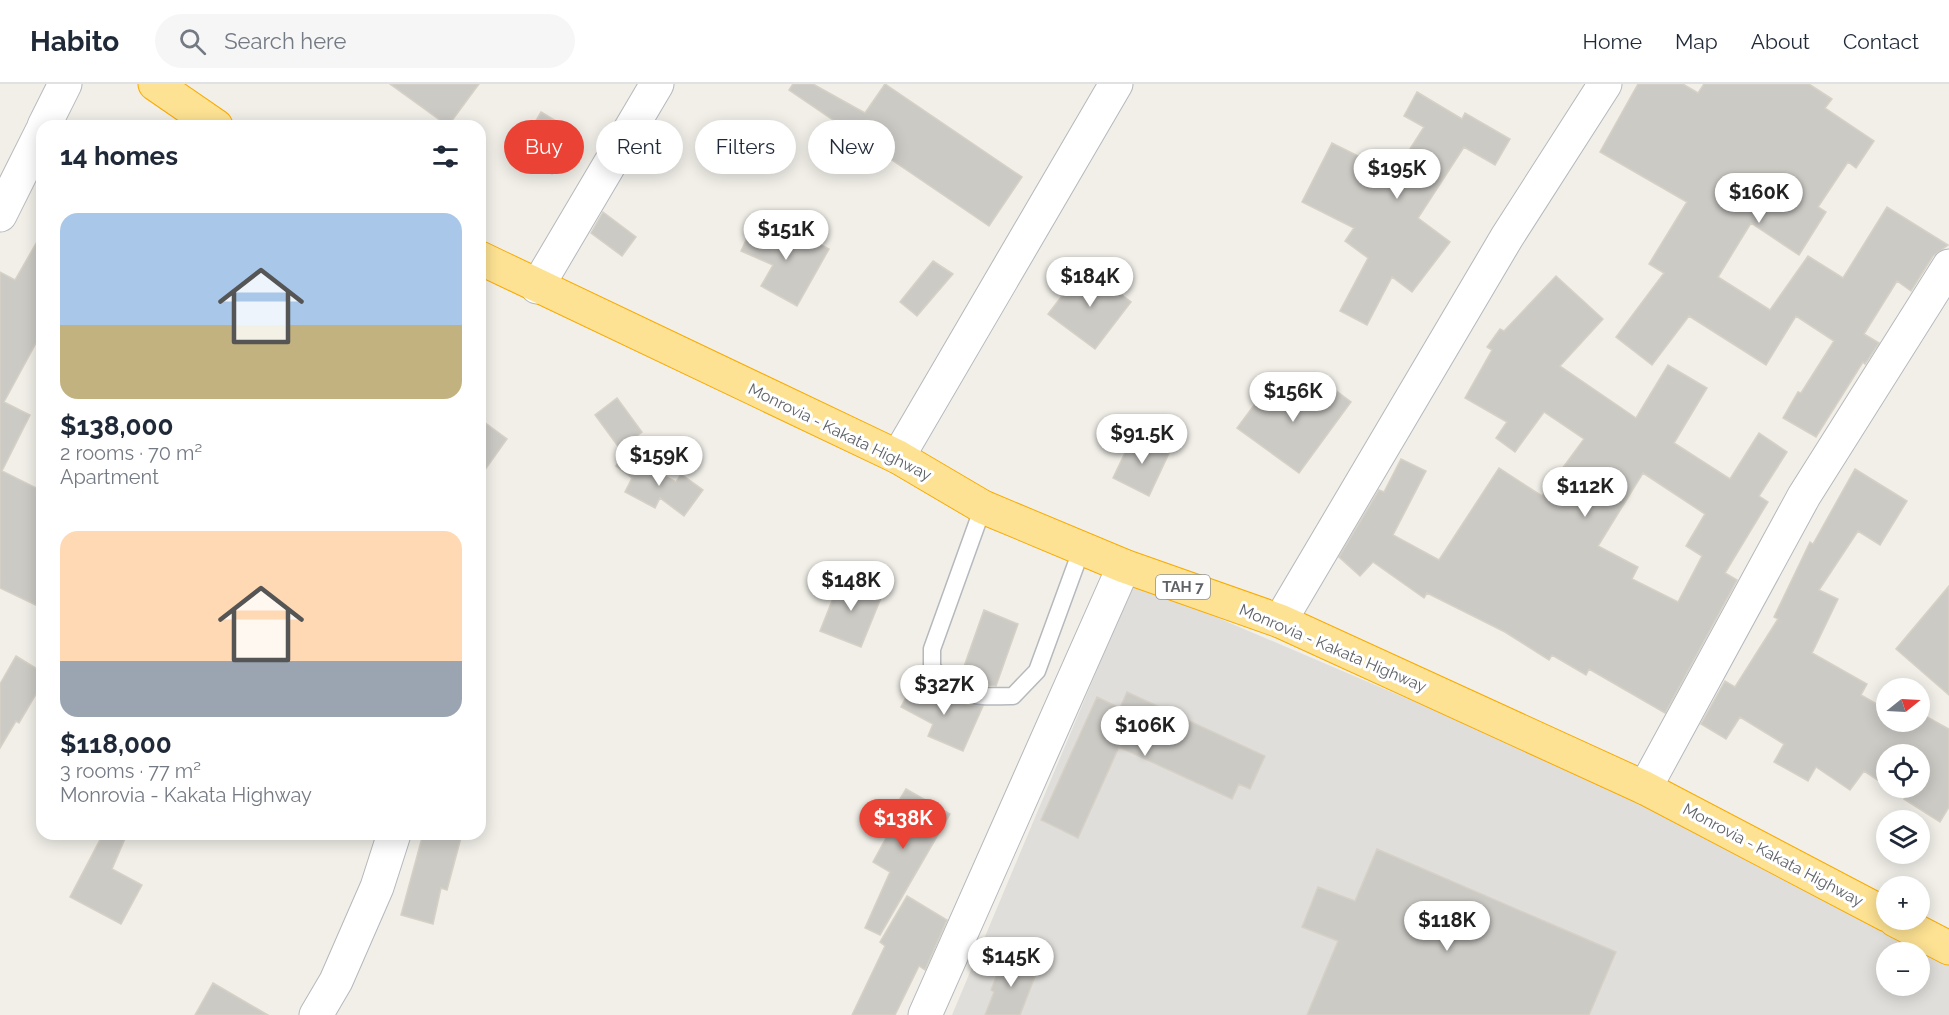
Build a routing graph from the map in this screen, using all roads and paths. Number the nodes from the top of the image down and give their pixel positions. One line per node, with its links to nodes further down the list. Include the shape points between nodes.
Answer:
1 (65, 84): 6 (street)
2 (155, 84): 7 (highway)
3 (657, 84): 12 (street)
4 (1116, 84): 13 (street)
5 (1605, 84): 17 (street, via 1507,237)
6 (47, 120)
7 (207, 120)
8 (36, 143): 9 (street)
9 (0, 215)
10 (486, 261): 12 (highway, Monrovia - Kakata Highway / TAH 7)
11 (1949, 266): 18 (street, via 1804,496)
12 (537, 287): 13 (highway, Monrovia - Kakata Highway / TAH 7)
13 (898, 457): 14 (highway, Monrovia - Kakata Highway / TAH 7)
14 (983, 507): 15 (highway, Monrovia - Kakata Highway / TAH 7); 15 (lane, via 932,649 932,668 950,686 976,697 1013,696 1037,671)
15 (1082, 548): 16 (highway, Monrovia - Kakata Highway / TAH 7)
16 (1124, 566): 17 (highway, Monrovia - Kakata Highway / TAH 7); 24 (street)
17 (1280, 621): 18 (highway, Monrovia - Kakata Highway / TAH 7)
18 (1645, 788): 20 (highway, Monrovia - Kakata Highway / TAH 7)
19 (392, 840): 23 (street, via 336,981)
20 (1876, 909)
21 (1914, 930): 22 (highway)
22 (1949, 948)
23 (316, 1015)
24 (925, 1015)

